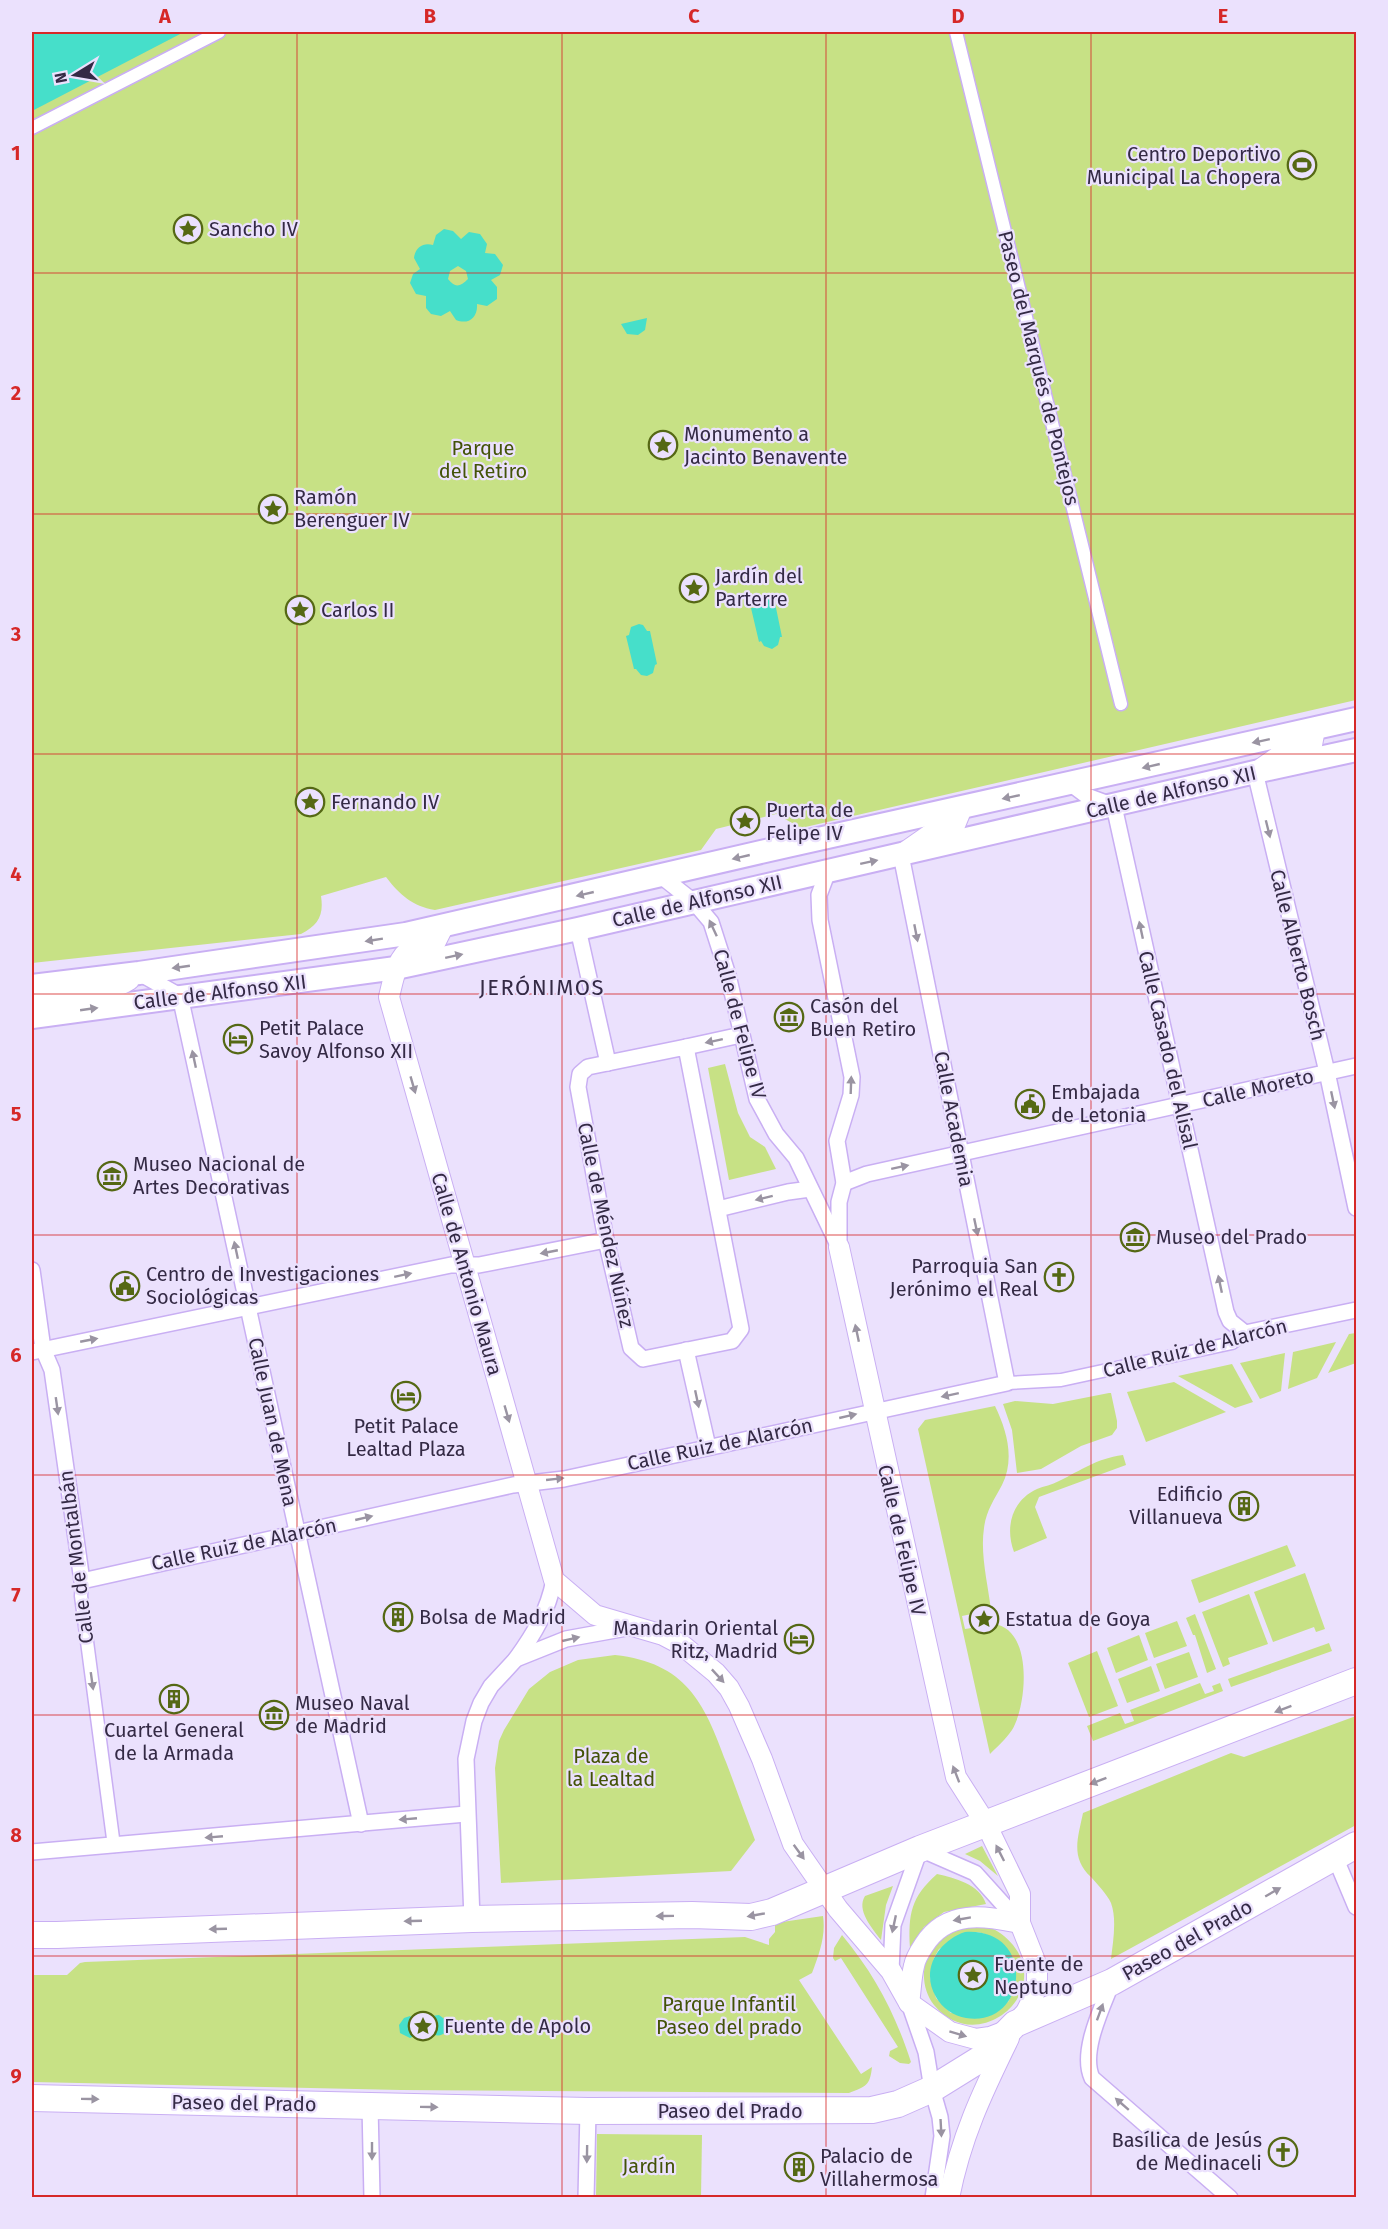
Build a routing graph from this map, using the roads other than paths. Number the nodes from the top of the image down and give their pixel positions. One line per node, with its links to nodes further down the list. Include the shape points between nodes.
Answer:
1 (219, 32): 3 (street)
2 (956, 32): 4 (street, Paseo del Marqués de Pontejos)
3 (32, 128)
4 (1121, 704)
5 (1356, 719): 6 (main road, Calle de Alfonso XII)
6 (1315, 729): 8 (street, via 1312,745 1286,751); 9 (main road, Calle de Alfonso XII, one-way to 9)
7 (1356, 750): 8 (main road, Calle de Alfonso XII)
8 (1255, 772): 10 (main road, Calle de Alfonso XII); 28 (street, Calle Alberto Bosch, one-way to 28)
9 (1071, 784): 10 (street, via 1087,796); 11 (main road, Calle de Alfonso XII, one-way to 11)
10 (1114, 806): 12 (main road, Calle de Alfonso XII); 29 (street, Calle Casado del Alisal, one-way to 10)
11 (962, 808): 12 (street, via 955,825 938,829); 14 (main road, Calle de Alfonso XII, one-way to 14)
12 (901, 855): 13 (main road, Calle de Alfonso XII, one-way to 12); 30 (street, Calle Academia, one-way to 30)
13 (828, 871): 15 (main road, Calle de Alfonso XII); 31 (street, Calle de Felipe IV, one-way to 13, via 837,1141 851,1095 852,1077 820,920 819,895)
14 (661, 876): 15 (street, Calle de Felipe IV); 16 (main road, Calle de Alfonso XII, one-way to 16)
15 (694, 902): 17 (main road, Calle de Alfonso XII); 24 (street, Calle de Felipe IV, one-way to 15, via 715,931)
16 (442, 927): 18 (street, via 435,943 413,948); 19 (main road, Calle de Alfonso XII, one-way to 19)
17 (578, 929): 18 (main road, Calle de Alfonso XII, one-way to 17); 26 (street)
18 (396, 968): 21 (main road, Calle de Alfonso XII); 37 (street, Calle de Antonio Maura, one-way to 37, via 389,997)
19 (139, 973): 20 (main road, Calle de Alfonso XII); 21 (street); 22 (street, via 123,984)
20 (32, 986)
21 (180, 996): 23 (main road, Calle de Alfonso XII, one-way to 21); 39 (street, Calle Juan de Mena, one-way to 21)
22 (32, 1001)
23 (32, 1017)
24 (741, 1035): 25 (street, Calle de Méndez Núñez, one-way to 25); 32 (street, Calle de Felipe IV, via 757,1099)
25 (686, 1047): 26 (street, Calle de Méndez Núñez); 34 (street, Calle de Méndez Núñez)
26 (608, 1063): 35 (street, Calle de Méndez Núñez, via 588,1067 580,1074 578,1087)
27 (1356, 1066): 28 (street, Calle Moreto)
28 (1327, 1072): 29 (street, Calle Moreto); 33 (street, Calle Alberto Bosch, one-way to 33)
29 (1181, 1105): 30 (street, Calle Moreto); 41 (street, Calle Casado del Alisal, one-way to 29, via 1230,1321 1226,1312)
30 (961, 1154): 31 (street, Calle Moreto, one-way to 30, via 867,1174); 44 (street, Calle Academia, one-way to 44)
31 (844, 1183): 36 (street, Calle de Felipe IV, via 838,1217)
32 (810, 1189): 34 (street, one-way to 34); 36 (street, Calle de Felipe IV)
33 (1356, 1208)
34 (718, 1209): 42 (street, Calle de Méndez Núñez, via 741,1329 732,1341)
35 (606, 1239): 37 (street, one-way to 37); 42 (street, Calle de Méndez Núñez, via 631,1348 643,1359)
36 (839, 1247): 45 (street, Calle de Felipe IV, one-way to 36)
37 (465, 1265): 39 (street, one-way to 37); 47 (street, Calle de Antonio Maura, one-way to 47)
38 (32, 1270): 43 (street, Calle de Montalbán)
39 (248, 1308): 43 (street, one-way to 39); 48 (street, Calle Juan de Mena)
40 (1356, 1310): 41 (street, Calle Ruiz de Alarcón)
41 (1245, 1333): 44 (street, Calle Ruiz de Alarcón, via 1232,1342 1061,1380)
42 (686, 1350): 46 (street, one-way to 46)
43 (37, 1351): 50 (street, Calle de Montalbán, one-way to 50, via 52,1370)
44 (1008, 1383): 45 (street, Calle Ruiz de Alarcón, one-way to 45)
45 (874, 1410): 46 (street, Calle Ruiz de Alarcón, one-way to 45); 56 (street, Calle de Felipe IV, one-way to 45, via 956,1777)
46 (708, 1447): 47 (street, Calle Ruiz de Alarcón, one-way to 46, via 564,1479)
47 (526, 1482): 48 (street, Calle Ruiz de Alarcón, one-way to 47); 49 (street, Calle de Antonio Maura)
48 (297, 1533): 50 (street, Calle Ruiz de Alarcón); 55 (street, Calle Juan de Mena)
49 (554, 1580): 51 (street, via 595,1615); 52 (street, via 538,1627)
50 (82, 1581): 57 (street, Calle de Montalbán, one-way to 57)
51 (633, 1627): 52 (street, one-way to 51, via 566,1639); 61 (street, one-way to 61, via 682,1645 729,1688 762,1759 793,1844)
52 (516, 1659): 54 (street, via 491,1686 474,1720 466,1759)
53 (1356, 1681): 56 (highway, one-way to 56)
54 (466, 1814): 55 (street, one-way to 55); 63 (street)
55 (361, 1824): 57 (street, one-way to 57)
56 (986, 1824): 58 (highway); 64 (street, Calle de Felipe IV, one-way to 56, via 1020,1894)
57 (114, 1846): 60 (street)
58 (920, 1849): 61 (highway); 64 (street, via 975,1873); 66 (street, one-way to 66, via 893,1925)
59 (1346, 1851): 62 (street); 67 (highway, Paseo del Prado, one-way to 59)
60 (32, 1852)
61 (825, 1888): 63 (highway, one-way to 63, via 772,1912 751,1917); 66 (street)
62 (1356, 1907)
63 (471, 1919): 65 (highway, one-way to 65)
64 (1020, 1923): 68 (street, one-way to 68, via 968,1917 938,1928 914,1966); 69 (street, via 1034,1956 1037,1982 1030,2005)
65 (32, 1935)
66 (891, 1971): 68 (street)
67 (1112, 1982): 69 (highway, Paseo del Prado); 78 (street, one-way to 67, via 1092,2078 1088,2070 1091,2042)
68 (909, 2003): 69 (street, one-way to 69, via 950,2032 976,2039 990,2037); 70 (street, via 926,2052)
69 (1015, 2024): 70 (highway, Paseo del Prado, via 982,2058); 77 (street, via 966,2131)
70 (932, 2089): 73 (highway, Paseo del Prado, via 898,2104 856,2111); 76 (street, one-way to 76, via 942,2136)
71 (32, 2098): 72 (highway, Paseo del Prado, one-way to 72)
72 (370, 2105): 73 (highway, Paseo del Prado, one-way to 73); 74 (street, one-way to 74)
73 (588, 2111): 75 (street, one-way to 75)
74 (372, 2198)
75 (586, 2198)
76 (933, 2198)
77 (949, 2198)
78 (1230, 2198)

